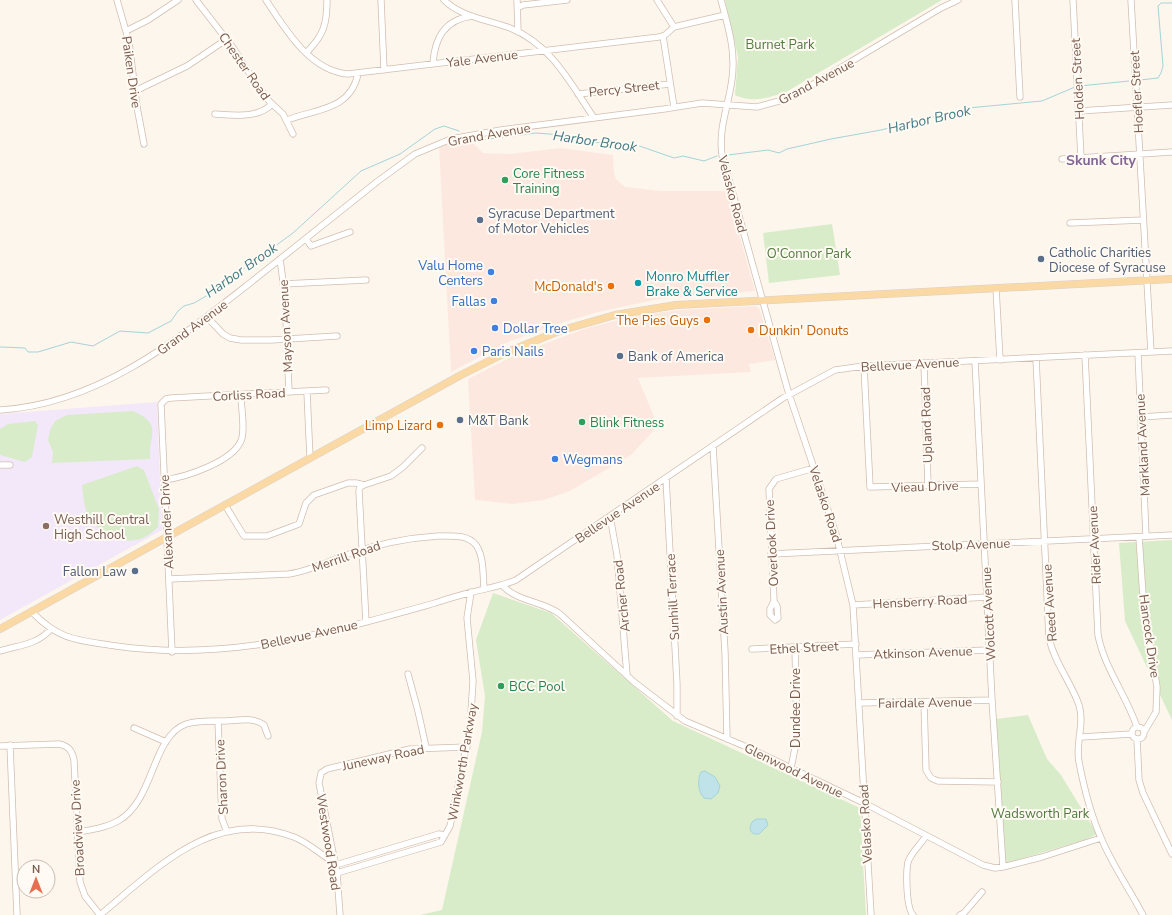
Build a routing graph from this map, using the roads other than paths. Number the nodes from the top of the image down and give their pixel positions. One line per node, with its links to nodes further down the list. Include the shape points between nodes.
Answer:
1 (117, 0): 20 (street, Paiken Drive)
2 (178, 0): 20 (street)
3 (197, 0): 23 (street, Chester Road)
4 (266, 0): 25 (street, Yale Avenue)
5 (327, 0): 25 (street, via 323,33)
6 (381, 0): 27 (street)
7 (444, 0): 18 (street)
8 (517, 0): 16 (street)
9 (567, 0): 16 (street)
10 (657, 0): 19 (street)
11 (721, 0): 17 (street, Velasko Road)
12 (958, 0): 34 (street, Grand Avenue, via 790,98 757,107)
13 (1016, 0): 32 (street)
14 (1072, 0): 38 (street, Holden Street)
15 (1131, 0): 36 (street, Hoefler Street)
16 (519, 7): 21 (street)
17 (725, 15): 19 (street); 34 (street, Velasko Road, via 733,54 733,77)
18 (473, 16): 21 (street); 26 (street, via 445,29 437,40)
19 (674, 27): 22 (street)
20 (126, 31): 30 (street, Paiken Drive, via 132,60)
21 (518, 32): 24 (street)
22 (663, 36): 24 (street, Yale Avenue); 29 (street)
23 (227, 39): 30 (street, via 187,66); 33 (street, Chester Road)
24 (545, 51): 26 (street, Yale Avenue); 31 (street, via 570,80)
25 (306, 53): 28 (street, Yale Avenue, via 328,69 343,74)
26 (433, 64): 27 (street, Yale Avenue)
27 (384, 70): 28 (street, Yale Avenue)
28 (358, 74): 41 (street, via 355,85 344,100)
29 (670, 84): 31 (street, Percy Street); 37 (street)
30 (134, 91): 43 (street, Paiken Drive)
31 (578, 94): 40 (street)
32 (1020, 97)
33 (272, 104): 39 (street, via 252,114); 41 (street, Chester Road)
34 (727, 105): 37 (street, Grand Avenue, via 702,103); 58 (street, Velasko Road, via 721,136 722,155)
35 (1172, 105): 36 (street)
36 (1137, 107): 38 (street); 45 (street, Hoefler Street)
37 (674, 108): 40 (street, Grand Avenue)
38 (1078, 111): 46 (street, Holden Street)
39 (215, 114)
40 (594, 118): 51 (street, Grand Avenue, via 462,136 425,149 407,159)
41 (287, 120): 42 (street, Chester Road)
42 (293, 134)
43 (144, 144)
44 (1172, 152): 45 (street)
45 (1139, 154): 46 (street); 48 (street, Hoefler Street)
46 (1082, 158): 47 (street)
47 (1062, 159)
48 (1143, 220): 49 (street); 55 (street, Hoefler Street)
49 (1070, 223)
50 (350, 232): 51 (street, via 311,246)
51 (306, 239): 52 (street, Grand Avenue)
52 (280, 259): 56 (street, Mayson Avenue); 59 (street, Grand Avenue)
53 (1172, 279): 55 (main road)
54 (366, 280): 56 (street)
55 (1147, 280): 57 (main road); 63 (street, Hoefler Street)
56 (284, 284): 61 (street, Mayson Avenue)
57 (996, 288): 58 (main road); 67 (street)
58 (763, 300): 75 (street, Velasko Road); 82 (main road, via 685,304 635,311 559,331 495,358)
59 (207, 317): 61 (street, via 217,329 230,338); 77 (street, Grand Avenue, via 156,354 85,390 45,404)
60 (337, 336): 61 (street)
61 (287, 339): 72 (street, Mayson Avenue)
62 (1172, 351): 63 (street, Bellevue Avenue)
63 (1151, 352): 64 (street, Bellevue Avenue)
64 (1138, 353): 65 (street, Bellevue Avenue); 79 (street, Markland Avenue)
65 (1085, 355): 66 (street, Bellevue Avenue); 97 (street, Rider Avenue)
66 (1036, 358): 67 (street, Bellevue Avenue); 98 (street, Reed Avenue)
67 (1000, 360): 68 (street, Bellevue Avenue)
68 (975, 361): 69 (street, Bellevue Avenue); 88 (street, Wolcott Avenue)
69 (924, 363): 70 (street, Bellevue Avenue); 90 (street, Upland Road)
70 (864, 366): 75 (street, Bellevue Avenue, via 835,370); 90 (street, Vieau Drive, via 870,487)
71 (326, 390): 73 (street, Corliss Road)
72 (289, 392): 73 (street, Corliss Road); 74 (street, Corliss Road)
73 (307, 392): 82 (street)
74 (241, 395): 76 (street, Corliss Road); 87 (street, via 242,435 234,451 196,473)
75 (789, 395): 80 (street, Bellevue Avenue); 85 (street, Velasko Road)
76 (171, 398): 87 (street, Alexander Drive, via 163,401 160,410)
77 (0, 410)
78 (1172, 415): 79 (street)
79 (1141, 417): 95 (street, Markland Avenue)
80 (713, 446): 86 (street, Bellevue Avenue); 135 (street, Austin Avenue, via 726,674)
81 (422, 448): 89 (street, via 396,474)
82 (310, 458): 91 (main road)
83 (0, 465): 84 (street)
84 (10, 465)
85 (814, 468): 101 (street, Velasko Road); 102 (street, Overlook Drive, via 779,478 770,486 768,503)
86 (666, 478): 92 (street, Bellevue Avenue); 126 (street, Sunhill Terrace, via 678,684)
87 (164, 480): 96 (street, Alexander Drive)
88 (981, 484): 90 (street, Vieau Drive); 99 (street, Wolcott Avenue)
89 (364, 485): 91 (street, via 348,483 314,495 306,503 299,524 267,536 244,536); 100 (street, via 359,491)
90 (928, 486)
91 (225, 505): 96 (main road)
92 (610, 516): 104 (street, Bellevue Avenue, via 516,580); 122 (street, Archer Road, via 617,555)
93 (1172, 535): 95 (street, Stolp Avenue)
94 (1139, 536): 95 (street, Stolp Avenue); 97 (street, Stolp Avenue); 130 (street, Hancock Drive, via 1144,611 1157,687 1156,712)
95 (1146, 536)
96 (167, 537): 103 (street, Alexander Drive); 110 (main road)
97 (1093, 539): 98 (street, Stolp Avenue); 128 (street, Rider Avenue, via 1100,646)
98 (1045, 541): 99 (street, Stolp Avenue); 133 (street, Reed Avenue, via 1049,638 1079,705)
99 (984, 543): 101 (street, Stolp Avenue); 107 (street, Wolcott Avenue)
100 (362, 549): 103 (street, Merrill Road, via 303,572); 105 (street, Merrill Road, via 414,538 462,537 473,542 478,549); 111 (street)
101 (840, 550): 102 (street, Stolp Avenue); 109 (street, Velasko Road)
102 (771, 554): 108 (street, Overlook Drive)
103 (169, 579): 119 (street, Alexander Drive)
104 (503, 586): 105 (street, Bellevue Avenue); 122 (street, Glenwood Avenue, via 513,595 552,608)
105 (484, 589): 106 (street, Bellevue Avenue)
106 (471, 592): 111 (street, Bellevue Avenue); 139 (street, Winkworth Parkway, via 467,618 473,695)
107 (987, 597): 109 (street, Hensberry Road); 117 (street, Wolcott Avenue)
108 (774, 602)
109 (853, 605): 114 (street, Velasko Road)
110 (32, 612): 112 (main road); 113 (street, Bellevue Avenue)
111 (366, 622): 119 (street, Bellevue Avenue, via 259,646)
112 (0, 629)
113 (50, 629): 118 (street, via 34,642); 119 (street, Bellevue Avenue, via 80,640)
114 (856, 644): 115 (street, Ethel Street); 120 (street, Velasko Road)
115 (795, 647): 116 (street, Ethel Street); 141 (street, Dundee Drive, via 797,738)
116 (752, 649)
117 (989, 650): 120 (street, Atkinson Avenue); 123 (street, Wolcott Avenue)
118 (0, 651)
119 (172, 652)
120 (856, 655): 125 (street, Velasko Road)
121 (408, 674): 140 (street)
122 (627, 676): 126 (street, Glenwood Avenue)
123 (992, 700): 124 (street, Fairdale Avenue); 143 (street, Wolcott Avenue)
124 (924, 702): 125 (street, Fairdale Avenue); 143 (street, via 926,770 929,776 938,781)
125 (859, 703): 144 (street, Velasko Road)
126 (677, 716): 135 (street, Glenwood Avenue, via 698,728)
127 (218, 721): 132 (street, via 260,722); 136 (street, via 186,724 173,732); 146 (street, Sharon Drive, via 222,819)
128 (1137, 727): 130 (street, via 1141,727); 131 (street)
129 (134, 728): 136 (street)
130 (1144, 732): 134 (street, Hancock Drive, via 1142,737)
131 (1132, 734): 133 (street); 134 (street)
132 (268, 736)
133 (1081, 737): 149 (street, Reed Avenue, via 1077,751 1078,760)
134 (1137, 738): 150 (street, via 1139,780)
135 (727, 739): 141 (street, Glenwood Avenue)
136 (166, 742): 145 (street, via 141,797 128,813 109,825)
137 (10, 745): 138 (street); 145 (street, Broadview Drive, via 68,746 74,760); 155 (street)
138 (0, 746)
139 (467, 746): 140 (street, Juneway Road); 147 (street, Winkworth Parkway, via 450,826)
140 (426, 747): 142 (street, Juneway Road)
141 (791, 768): 144 (street, Glenwood Avenue)
142 (324, 771): 151 (street, Westwood Road, via 319,777 319,783)
143 (998, 782): 152 (street, Wolcott Avenue)
144 (864, 803): 148 (street, Glenwood Avenue); 158 (street, Velasko Road)
145 (77, 832): 156 (street, Broadview Drive, via 80,882 85,896)
146 (227, 832): 151 (street, via 256,828 285,834); 156 (street, via 198,842 172,857)
147 (445, 835): 151 (street, Winkworth Parkway, via 439,834 339,864); 153 (street, Winkworth Parkway, via 441,842)
148 (926, 836): 152 (street, Glenwood Avenue, via 983,865); 159 (street, via 908,863 909,904)
149 (1101, 838): 152 (street, Glenwood Avenue); 161 (street)
150 (1172, 854)
151 (335, 863): 153 (street, Westwood Road)
152 (1003, 867)
153 (337, 874): 157 (street, Westwood Road)
154 (982, 892): 160 (street)
155 (17, 915)
156 (100, 915)
157 (340, 915)
158 (871, 915)
159 (913, 915)
160 (960, 915)
161 (1143, 915)

